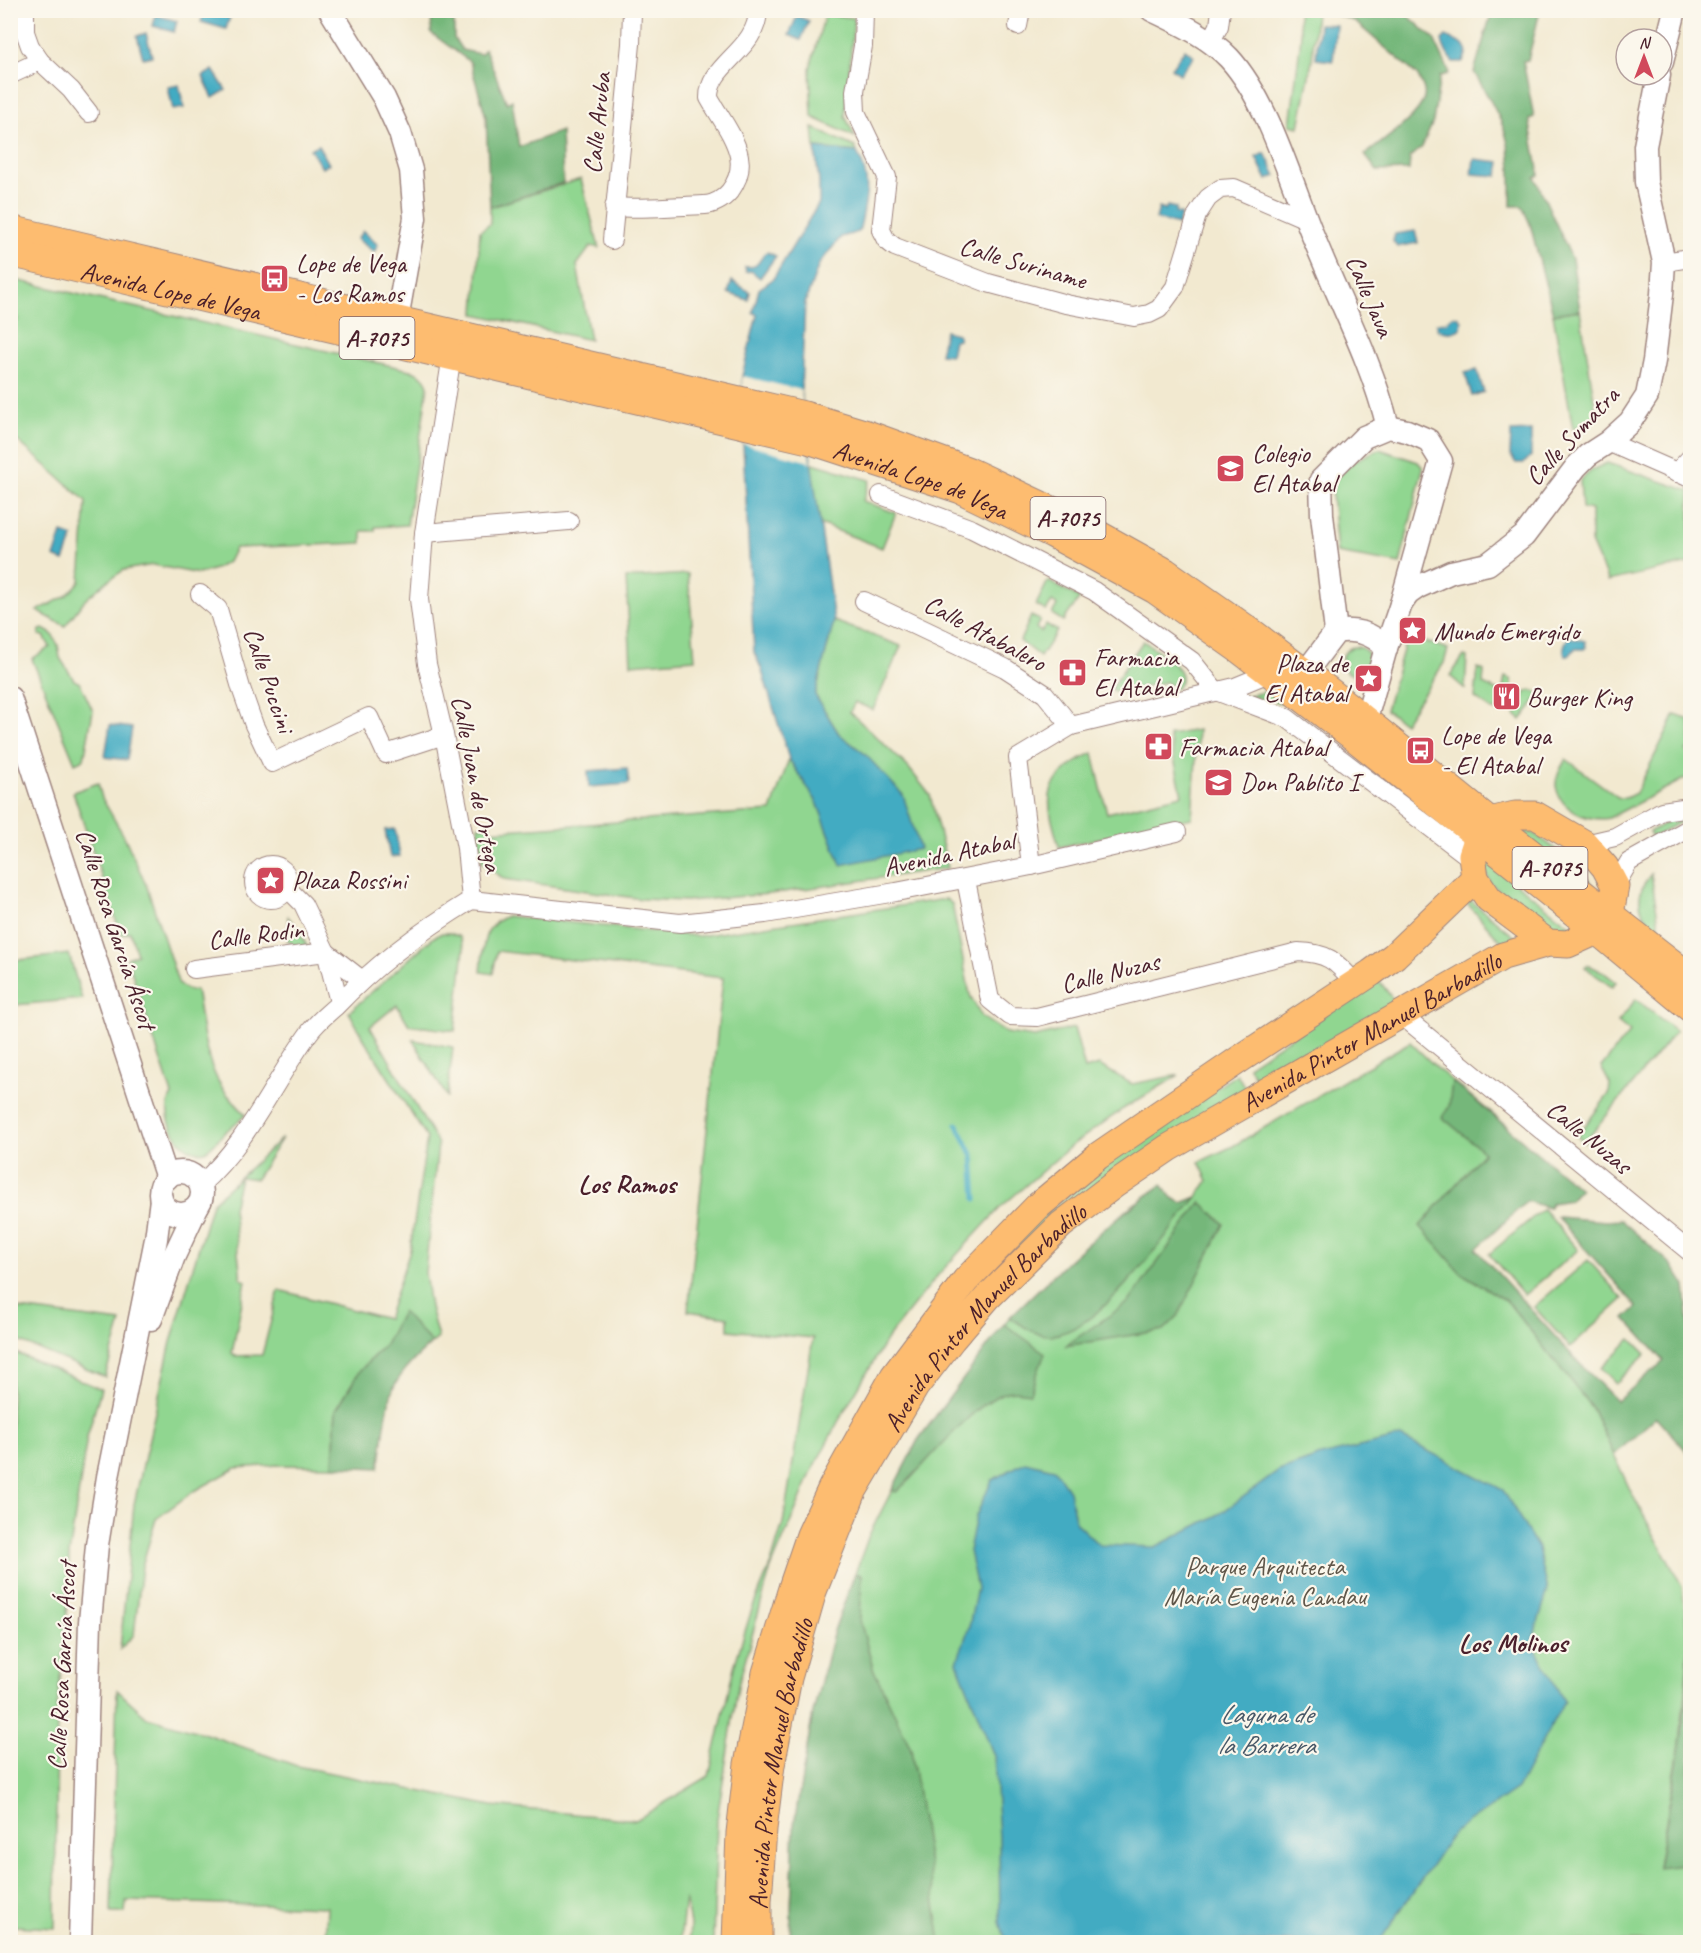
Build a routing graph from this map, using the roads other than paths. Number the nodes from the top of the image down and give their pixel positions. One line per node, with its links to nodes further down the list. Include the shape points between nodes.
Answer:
1 (25, 10): 11 (street, via 25,32)
2 (330, 10): 22 (street, via 384,99 411,170 415,218)
3 (632, 10): 15 (street, Calle Aruba)
4 (758, 10): 15 (street, via 750,39 712,80 709,90 739,155 740,169 730,192 711,204)
5 (864, 10): 16 (street, Calle Suriname, via 856,112 887,177 881,230 895,247 988,283 1134,317 1159,309 1170,295 1197,215 1208,198 1220,189 1234,188)
6 (1152, 10): 10 (street, Calle Java)
7 (1221, 10): 10 (street, via 1219,26)
8 (1675, 10): 9 (street)
9 (1671, 27)
10 (1211, 41): 16 (street, Calle Java, via 1252,91)
11 (40, 61): 12 (street); 14 (street, via 71,90)
12 (10, 75)
13 (1657, 87): 21 (street, Calle Sumatra, via 1645,146 1646,182)
14 (88, 113)
15 (614, 207): 18 (street, Calle Aruba)
16 (1306, 219): 25 (street, Calle Java, via 1379,390)
17 (10, 229): 22 (main road, Avenida Lope de Vega / A-7075)
18 (612, 240)
19 (10, 253): 23 (main road, Avenida Lope de Vega / A-7075)
20 (1690, 258): 21 (street)
21 (1664, 262): 27 (street, Calle Sumatra, via 1647,396 1630,422)
22 (397, 319): 24 (main road, Avenida Lope de Vega / A-7075)
23 (452, 356): 24 (main road, Avenida Lope de Vega / A-7075); 32 (street, Calle Juan de Ortega)
24 (742, 412): 26 (main road, Avenida Lope de Vega / A-7075)
25 (1388, 427): 33 (street, Calle Sumatra, via 1428,440 1441,461); 38 (street, via 1364,437 1321,480)
26 (806, 428): 40 (main road, Avenida Lope de Vega / A-7075, via 961,490 1052,534 1155,590); 41 (main road, Avenida Lope de Vega / A-7075, via 867,434 969,471 1070,518 1166,572 1253,633)
27 (1608, 442): 29 (street); 34 (street, Calle Sumatra, via 1576,467 1524,536 1488,564)
28 (1690, 458): 29 (street)
29 (1683, 475)
30 (881, 495): 42 (street, via 972,529 1094,591 1192,661)
31 (569, 521): 32 (street)
32 (424, 533): 47 (street, Calle Juan de Ortega, via 419,599 427,664)
33 (1417, 546): 34 (street, Calle Sumatra, via 1420,562 1429,569); 37 (street, Calle Sumatra)
34 (1451, 572): 37 (street, Calle Sumatra, via 1418,586)
35 (200, 594): 47 (street, Calle Puccini, via 218,609 240,688 272,763 369,717 386,754)
36 (864, 601): 46 (street, Calle Atabalero, via 1005,668 1045,694)
37 (1401, 604): 39 (street, Calle Sumatra)
38 (1335, 632): 39 (street, via 1362,632 1378,639); 41 (street)
39 (1386, 648): 45 (street)
40 (1269, 673): 41 (main road, Avenida Lope de Vega / A-7075); 42 (street, Avenida Atabal)
41 (1299, 682): 44 (street); 45 (main road, Avenida Lope de Vega / A-7075); 52 (main road, Avenida Lope de Vega / A-7075)
42 (1216, 691): 44 (street, Avenida Lope de Vega); 46 (street, Avenida Atabal)
43 (10, 698): 68 (street, Calle Rosa García Áscot)
44 (1287, 718): 52 (street, Avenida Lope de Vega)
45 (1366, 719): 52 (main road, Avenida Lope de Vega / A-7075)
46 (1071, 726): 53 (street, Avenida Atabal, via 1018,758)
47 (444, 735): 57 (street, Calle Juan de Ortega, via 466,848)
48 (1690, 807): 51 (street, via 1662,811 1615,837)
49 (1690, 828): 55 (street, via 1629,862)
50 (1177, 832): 53 (street)
51 (1585, 844): 52 (main road, via 1535,815 1515,815); 55 (main road)
52 (1479, 849): 58 (main road, Avenida Lope de Vega / A-7075); 59 (main road, via 1489,899); 64 (main road, Avenida Pintor Manuel Barbadillo, via 1394,956)
53 (1031, 866): 54 (street, Avenida Atabal)
54 (966, 880): 57 (street, Avenida Atabal, via 765,914 680,923); 64 (street, Calle Nuzas, via 990,1000 1010,1016 1037,1017 1298,952 1314,952 1333,959)
55 (1615, 886): 58 (main road)
56 (287, 888): 60 (street, via 303,904)
57 (471, 900): 63 (street, Calle Juan de Ortega, via 426,928)
58 (1603, 923): 59 (main road, Avenida Pintor Manuel Barbadillo, via 1568,944); 62 (main road, Avenida Lope de Vega / A-7075); 66 (main road, Avenida Lope de Vega / A-7075)
59 (1548, 944): 67 (main road, Avenida Pintor Manuel Barbadillo, via 1503,956)
60 (326, 952): 61 (street, Calle Rodin); 63 (street); 65 (street)
61 (194, 969)
62 (1690, 977)
63 (362, 980): 65 (street, Calle Juan de Ortega)
64 (1356, 984): 76 (main road, Avenida Pintor Manuel Barbadillo, via 1098,1156 1038,1206 966,1280 894,1376 810,1535 766,1674 748,1764 740,1833)
65 (339, 1002): 69 (street, Calle Juan de Ortega, via 310,1031 241,1141)
66 (1690, 1008)
67 (1400, 1014): 73 (street, Calle Nuzas); 77 (main road, Avenida Pintor Manuel Barbadillo, via 1168,1149 1061,1225 987,1298 915,1387 854,1491 813,1591 788,1678 763,1829)
68 (167, 1178): 69 (street, via 184,1173 196,1179); 70 (street, via 161,1185)
69 (198, 1196): 70 (street, via 183,1214 164,1206); 72 (street, Calle Rosa García Áscot)
70 (161, 1199): 71 (street, Calle Rosa García Áscot)
71 (156, 1239): 72 (street); 74 (street, Calle Rosa García Áscot)
72 (182, 1240): 74 (street, Calle Rosa García Áscot)
73 (1690, 1252)
74 (126, 1395): 75 (street, Calle Rosa García Áscot, via 97,1545 90,1622)
75 (80, 1942)
76 (736, 1942)
77 (758, 1942)

